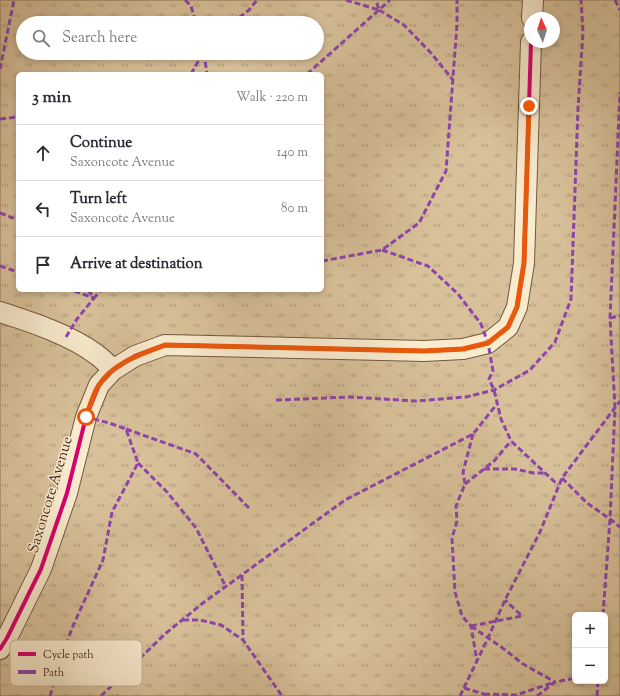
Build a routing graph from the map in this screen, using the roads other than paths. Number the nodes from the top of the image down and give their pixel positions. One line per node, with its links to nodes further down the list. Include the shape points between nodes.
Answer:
1 (532, 0): 2 (street)
2 (532, 12)
3 (531, 48): 5 (street, Saxoncote Avenue, via 524,263 517,307 508,327 488,343 463,349 424,351 165,345 135,356)
4 (0, 312): 5 (street, via 66,337 96,354)
5 (113, 370): 6 (street, Saxoncote Avenue, via 99,385 86,417 67,493 41,569)
6 (0, 649)

